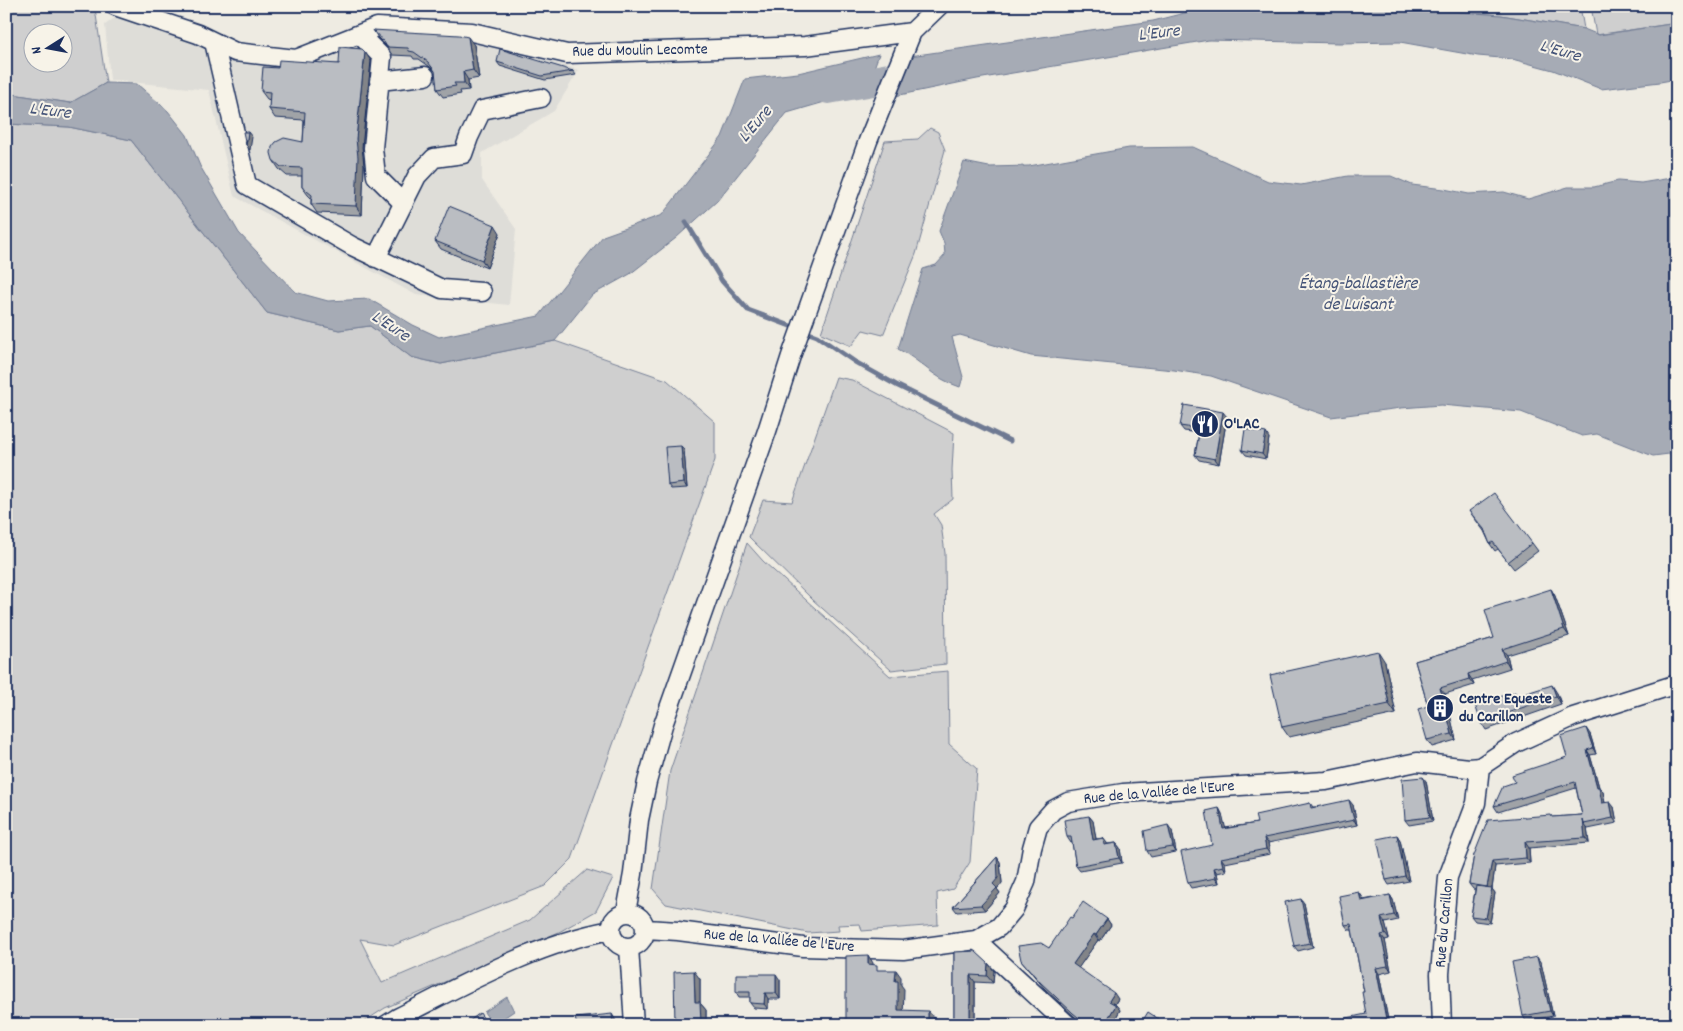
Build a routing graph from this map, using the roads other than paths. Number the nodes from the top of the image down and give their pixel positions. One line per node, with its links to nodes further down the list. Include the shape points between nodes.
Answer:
1 (115, 6): 5 (street, Rue du Moulin Lecomte)
2 (939, 6): 3 (street)
3 (912, 32): 4 (street, Rue du Moulin Lecomte, via 806,46 567,54 472,32 377,27); 14 (street, via 868,142 791,356 664,725 643,801)
4 (360, 34): 5 (street, Rue du Moulin Lecomte, via 296,59 235,52); 7 (street, via 382,57)
5 (214, 42): 10 (street, via 247,185)
6 (425, 76): 7 (street)
7 (379, 81): 9 (street, via 373,148 376,176)
8 (541, 98): 9 (street, via 482,110 463,154 434,158 417,176)
9 (404, 204): 10 (street)
10 (376, 258): 11 (street, via 442,289)
11 (482, 292)
12 (1677, 684): 13 (street, via 1573,717 1516,743)
13 (1480, 767): 17 (street, Rue de la Vallée de l'Eure, via 1417,762 1326,781 1123,793 1068,802 1053,810 1038,827 1026,882 1014,909 998,927); 22 (street, Rue du Carillon, via 1476,803 1448,877 1440,974)
14 (626, 912): 15 (street, via 642,919); 16 (street, via 613,920)
15 (646, 929): 17 (street, Rue de la Vallée de l'Eure, via 803,947 902,950); 18 (street, via 643,940)
16 (610, 930): 18 (street, via 614,941); 19 (street, via 582,936 508,964)
17 (976, 940): 21 (street)
18 (629, 948): 20 (street)
19 (386, 1025)
20 (634, 1025)
21 (1068, 1025)
22 (1442, 1025)

